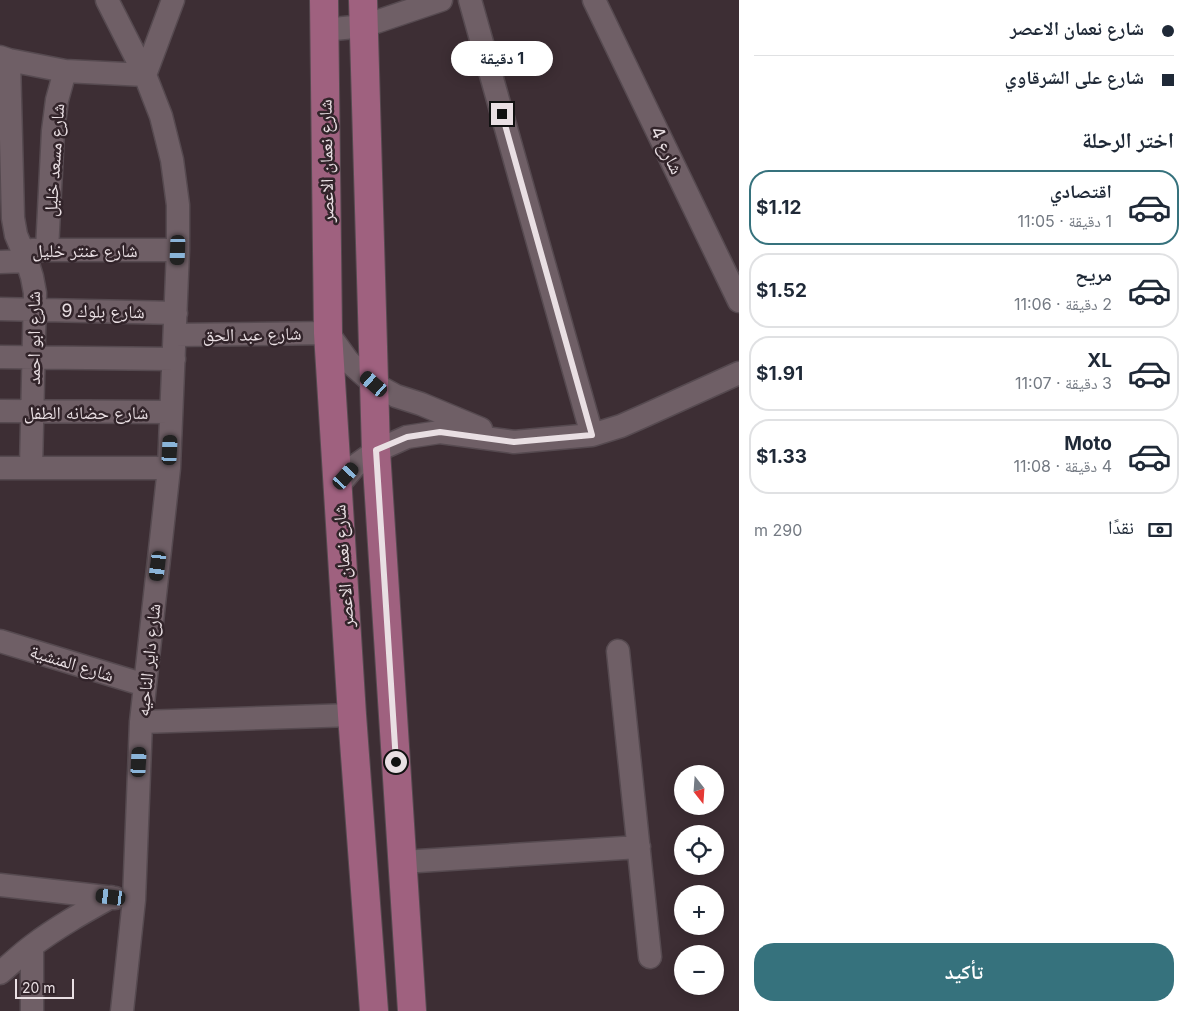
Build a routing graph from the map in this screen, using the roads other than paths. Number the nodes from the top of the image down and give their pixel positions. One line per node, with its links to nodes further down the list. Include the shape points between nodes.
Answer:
1 (107, 0): 11 (street, شارع داير الناحيه)
2 (173, 0): 11 (street)
3 (324, 0): 8 (main road, شارع نعمان الاعصر)
4 (441, 0): 7 (street)
5 (470, 0): 30 (street)
6 (594, 0): 16 (street, شارع 4)
7 (364, 13): 8 (street); 26 (main road)
8 (324, 30): 20 (main road, شارع نعمان الاعصر)
9 (4, 59): 10 (street); 14 (street, شارع ابو احمد, via 12,210 16,235)
10 (65, 71): 11 (street); 12 (street, شارع مسعد خليل, via 53,131)
11 (145, 74): 13 (street, شارع داير الناحيه, via 161,116 172,160 178,205)
12 (47, 250): 13 (street, شارع عنتر خليل); 14 (street, شارع عنتر خليل)
13 (178, 250): 19 (street, شارع داير الناحيه)
14 (25, 256): 15 (street, شارع عنتر خليل); 18 (street, شارع ابو احمد, via 35,293)
15 (0, 262)
16 (739, 301)
17 (0, 309): 18 (street, شارع بلوك 9)
18 (34, 310): 19 (street, شارع بلوك 9); 23 (street, شارع ابو احمد)
19 (176, 312): 21 (street, شارع داير الناحيه)
20 (328, 333): 21 (street, شارع عبد الحق); 26 (street, via 348,362); 36 (main road, شارع نعمان الاعصر)
21 (175, 335): 24 (street, شارع داير الناحيه)
22 (0, 358): 23 (street)
23 (33, 358): 24 (street); 28 (street, شارع ابو احمد)
24 (174, 359): 29 (street, شارع داير الناحيه)
25 (739, 372): 30 (street, via 621,426)
26 (374, 384): 31 (street, via 396,396); 32 (main road)
27 (0, 411): 28 (street, شارع حضانه الطفل)
28 (32, 412): 29 (street, شارع حضانه الطفل); 34 (street, شارع ابو احمد)
29 (171, 412): 35 (street, شارع داير الناحيه)
30 (592, 435): 31 (street)
31 (514, 442): 32 (street, via 440,432 407,437)
32 (376, 450): 36 (street, via 355,466); 43 (main road)
33 (0, 468): 34 (street)
34 (31, 468): 35 (street)
35 (169, 468): 39 (street, شارع داير الناحيه)
36 (338, 486): 40 (main road, شارع نعمان الاعصر)
37 (0, 641): 39 (street, شارع المنشية)
38 (618, 651): 44 (street)
39 (144, 684): 41 (street, شارع داير الناحيه)
40 (352, 715): 41 (street); 42 (main road, شارع نعمان الاعصر)
41 (141, 722): 48 (street, شارع داير الناحيه)
42 (354, 742): 43 (main road); 54 (main road, شارع نعمان الاعصر)
43 (395, 742): 45 (main road)
44 (639, 847): 45 (street); 50 (street)
45 (402, 862): 55 (main road)
46 (0, 885): 47 (street)
47 (111, 897): 48 (street); 49 (street)
48 (134, 900): 53 (street, شارع داير الناحيه)
49 (32, 946): 51 (street); 52 (street)
50 (650, 957)
51 (0, 973)
52 (32, 1011)
53 (122, 1011)
54 (374, 1011)
55 (412, 1011)

